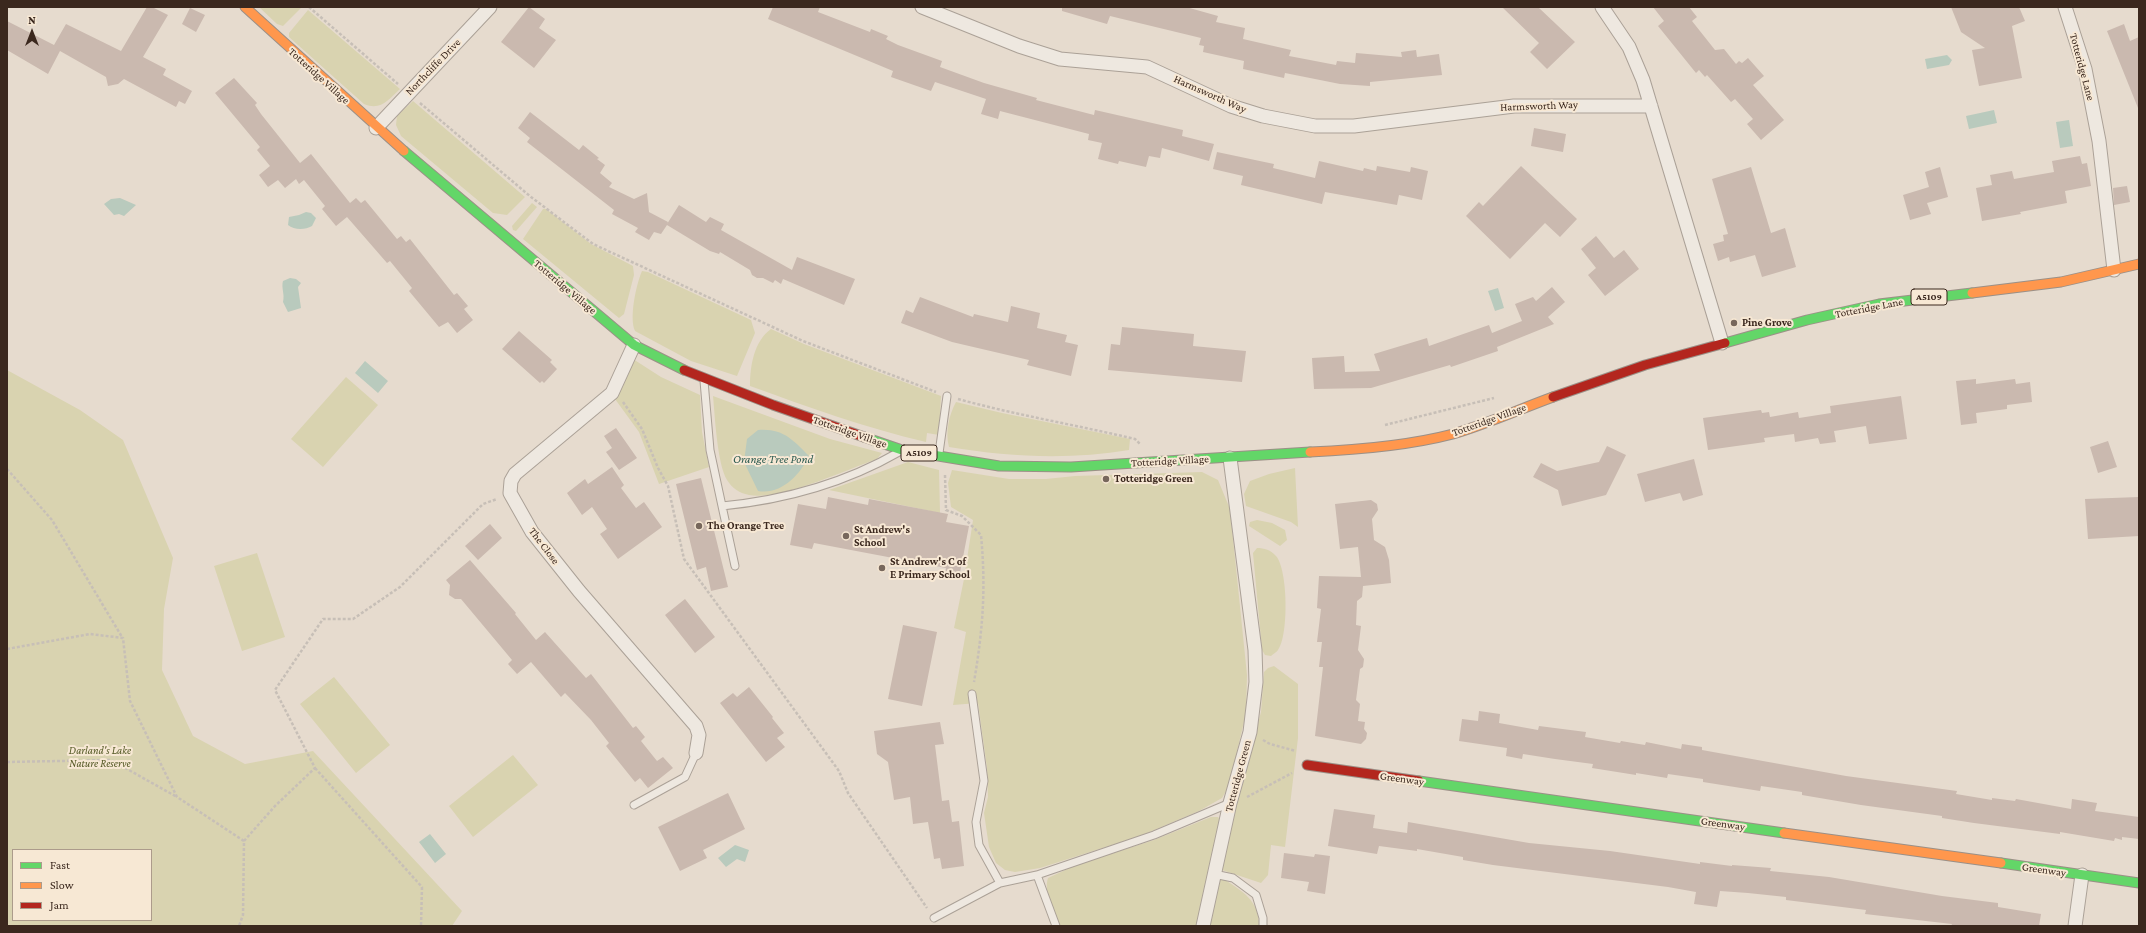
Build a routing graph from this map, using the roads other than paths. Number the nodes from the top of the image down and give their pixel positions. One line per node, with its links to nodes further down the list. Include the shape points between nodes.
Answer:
1 (245, 7): 7 (main road, Totteridge Village / A5109)
2 (490, 7): 7 (street, Northcliffe Drive)
3 (922, 7): 6 (street, Harmsworth Way, via 1019,46 1060,59 1148,67 1231,106 1263,116 1315,126 1354,126 1514,106)
4 (1602, 7): 6 (street, via 1629,47)
5 (2065, 7): 9 (street, Totteridge Lane, via 2085,69 2099,141)
6 (1651, 106): 10 (street)
7 (376, 128): 11 (main road, Totteridge Village / A5109)
8 (2139, 264): 9 (main road, Totteridge Lane / A5109)
9 (2114, 270): 10 (main road, Totteridge Lane / A5109, via 2061,282 1879,304)
10 (1722, 343): 16 (main road, Totteridge Village / A5109, via 1645,364 1452,434 1404,444)
11 (634, 345): 12 (main road, Totteridge Village / A5109); 20 (street, The Close, via 614,390 515,474 511,481 510,493 532,532 579,592 696,726 699,734)
12 (704, 378): 14 (main road, Totteridge Village / A5109, via 772,405); 17 (lane, via 710,450)
13 (947, 396): 15 (lane)
14 (902, 450): 15 (main road, Totteridge Village / A5109); 17 (lane, via 871,468 832,482 771,500)
15 (939, 456): 16 (main road, Totteridge Village / A5109, via 999,466 1032,467)
16 (1230, 458): 23 (street, Totteridge Green, via 1255,650 1256,682 1250,732)
17 (722, 506): 18 (lane)
18 (735, 566)
19 (972, 694): 27 (lane, via 984,781 976,822 979,845)
20 (696, 753): 22 (lane, via 685,777)
21 (1307, 765): 26 (main road, Greenway)
22 (634, 805)
23 (1229, 805): 24 (street, Totteridge Green); 25 (lane, via 1154,835)
24 (1214, 874): 31 (street, Totteridge Green); 32 (lane, via 1233,878 1256,895)
25 (1037, 875): 27 (lane); 30 (lane)
26 (2082, 875): 28 (main road, Greenway); 33 (street)
27 (1000, 883): 29 (lane)
28 (2139, 883)
29 (934, 918)
30 (1056, 926)
31 (1203, 926)
32 (1263, 926)
33 (2075, 926)

